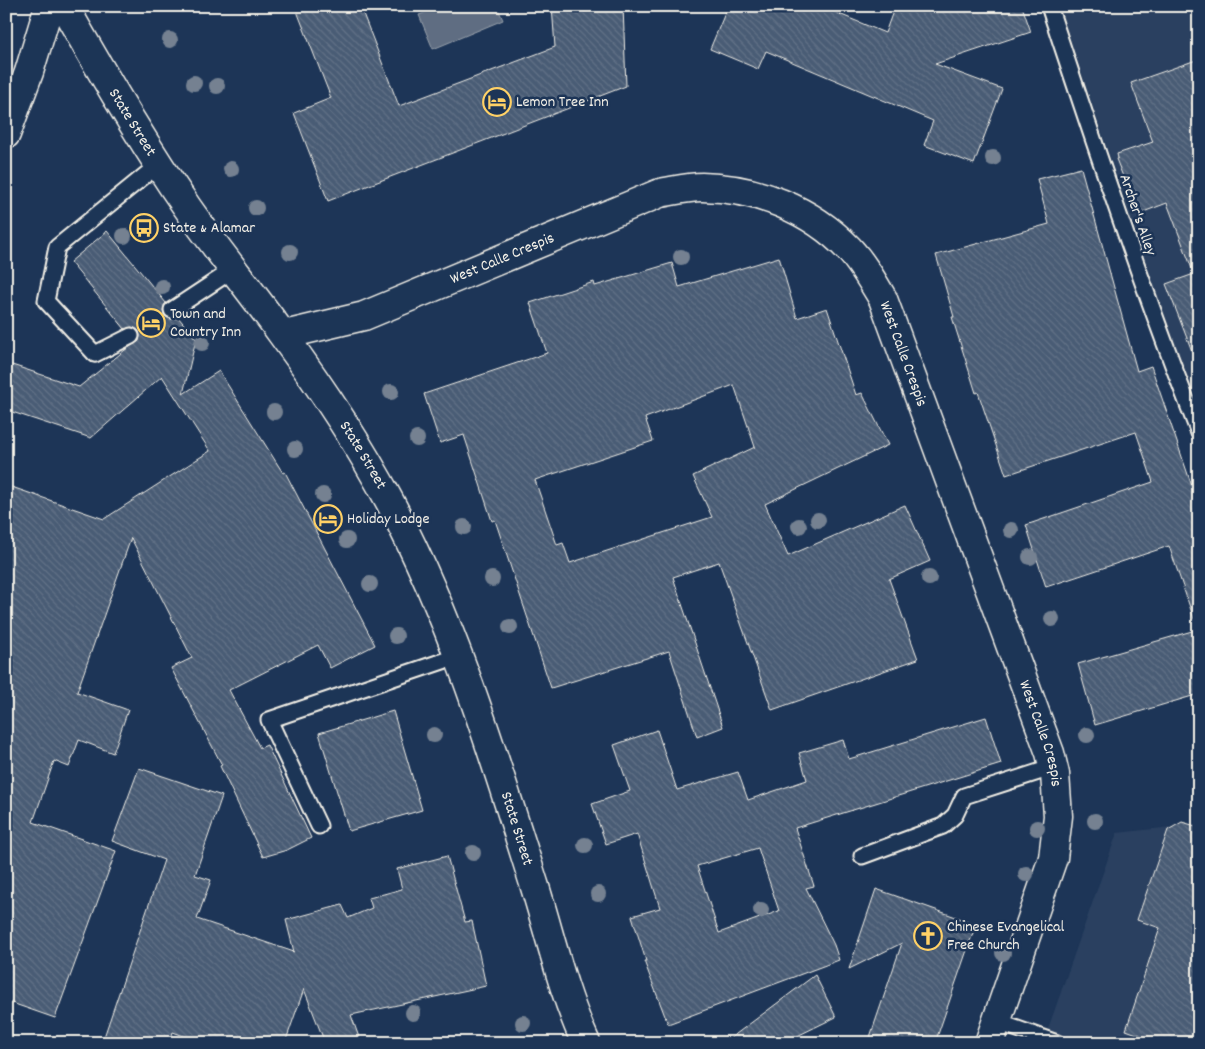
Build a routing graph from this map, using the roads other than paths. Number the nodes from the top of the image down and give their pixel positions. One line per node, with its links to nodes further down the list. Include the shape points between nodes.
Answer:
1 (49, 6): 4 (street)
2 (64, 6): 5 (street, State Street)
3 (1049, 6): 10 (lane, Archer's Alley, via 1115,206)
4 (6, 134)
5 (159, 164): 6 (street, State Street); 8 (lane, via 57,246 46,301 95,354)
6 (234, 269): 7 (lane); 9 (street, State Street)
7 (172, 310)
8 (131, 336)
9 (284, 336): 11 (street, State Street, via 342,421 390,502 430,586); 12 (street, West Calle Crespis, via 364,316 660,193 701,187 742,191 781,202 810,218 848,248 883,299)
10 (1199, 433)
11 (458, 656): 13 (lane, via 269,720); 16 (street, State Street, via 535,888 573,1015)
12 (1054, 767): 14 (lane, via 964,796 955,815 943,826); 15 (street, West Calle Crespis, via 1058,816 1052,858)
13 (319, 826)
14 (862, 856)
15 (992, 1032): 17 (lane)
16 (586, 1043)
17 (1058, 1043)

